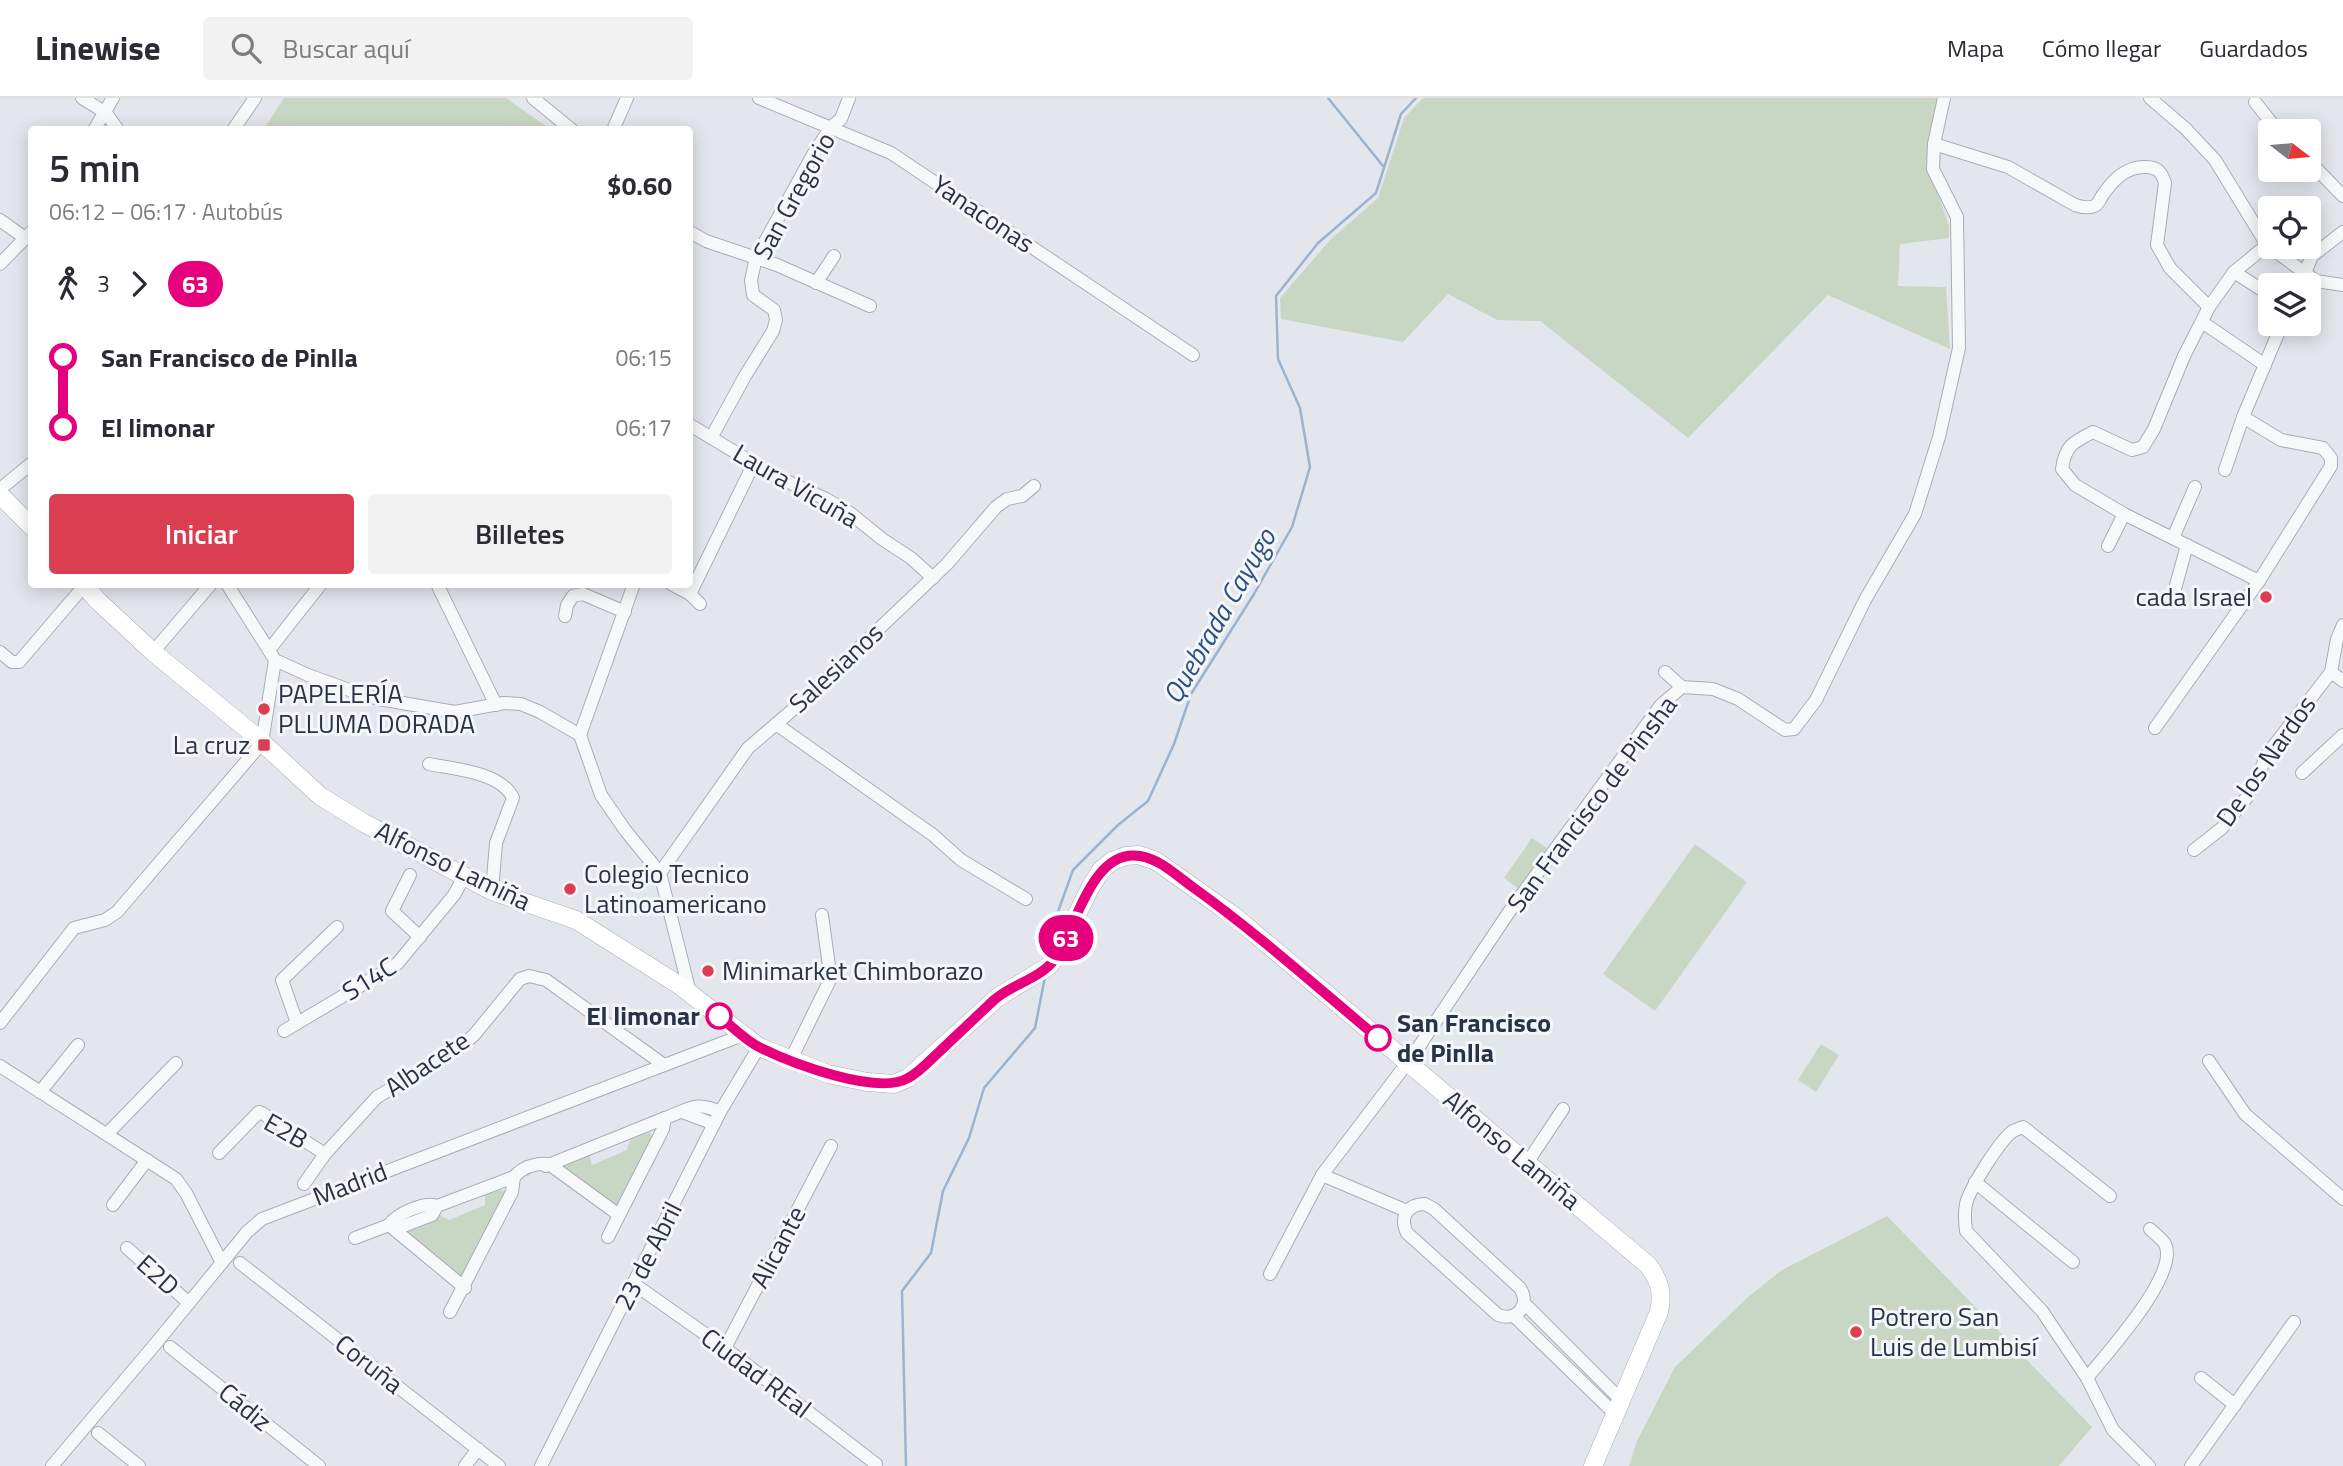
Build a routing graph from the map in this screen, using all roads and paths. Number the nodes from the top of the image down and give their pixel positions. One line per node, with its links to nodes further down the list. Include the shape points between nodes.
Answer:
1 (82, 98): 12 (street)
2 (113, 98): 12 (street)
3 (255, 98): 17 (street)
4 (533, 98): 18 (street)
5 (627, 98): 19 (street)
6 (759, 98): 20 (street, Yanaconas)
7 (849, 98): 20 (street, San Gregorio, via 841,119)
8 (1944, 98): 21 (street, San Francisco de Pinsha)
9 (2150, 98): 13 (street)
10 (2168, 98): 13 (street)
11 (2255, 102): 14 (street)
12 (106, 113): 15 (street); 16 (street)
13 (2168, 113): 25 (street, via 2215,160)
14 (2268, 119)
15 (97, 126)
16 (115, 126)
17 (236, 126)
18 (567, 126)
19 (615, 126)
20 (831, 127): 31 (street, San Gregorio); 43 (street, Yanaconas, via 891,153)
21 (1934, 144): 40 (street, via 2008,167 2084,208 2096,205 2122,173 2136,167 2157,170 2165,183 2157,245 2170,268); 84 (street, San Francisco de Pinsha, via 1933,169 1957,217 1959,348 1940,437 1916,514 1865,600 1816,700 1794,729 1785,730 1738,699 1713,690)
22 (2321, 174): 23 (street)
23 (2343, 197)
24 (0, 220): 28 (street)
25 (2258, 230)
26 (2343, 232): 35 (street, via 2312,256)
27 (693, 234): 31 (street)
28 (28, 235): 33 (street)
29 (2258, 252): 34 (street)
30 (834, 256): 36 (street)
31 (756, 258): 36 (street); 47 (street, San Gregorio, via 750,288 774,310 776,320)
32 (2285, 259): 35 (street)
33 (0, 264)
34 (2234, 272): 38 (street); 40 (street)
35 (2305, 272): 37 (street, via 2316,281)
36 (816, 283): 39 (street)
37 (2343, 285)
38 (2258, 287)
39 (870, 306)
40 (2209, 307): 41 (street)
41 (2202, 322): 44 (street); 55 (street, via 2143,447 2132,450 2093,432 2064,453 2062,469 2075,485)
42 (2277, 336): 44 (street)
43 (1193, 355)
44 (2265, 365): 45 (street)
45 (2243, 417): 50 (street); 61 (street, via 2281,440 2323,448 2331,458 2328,472)
46 (693, 427): 47 (street, Laura Vicuña)
47 (711, 438): 48 (street, Laura Vicuña)
48 (754, 463): 60 (street, Laura Vicuña, via 850,513); 70 (street)
49 (28, 466): 53 (street)
50 (2225, 470)
51 (1034, 486): 60 (street, Salesianos, via 996,507)
52 (2195, 487): 57 (street)
53 (0, 489)
54 (0, 495): 56 (street)
55 (2124, 514): 57 (street); 59 (street)
56 (28, 523)
57 (2174, 538): 58 (street)
58 (2187, 545): 61 (street); 72 (street)
59 (2108, 546)
60 (933, 578): 86 (street, Salesianos)
61 (2259, 581): 87 (street)
62 (81, 588): 78 (street, via 19,662)
63 (87, 588): 79 (street, Alfonso Lamiña)
64 (208, 588): 79 (street)
65 (230, 588): 80 (street)
66 (318, 588): 80 (street)
67 (439, 588): 85 (street)
68 (633, 588): 75 (street)
69 (679, 588): 73 (street)
70 (693, 588)
71 (693, 588): 73 (street)
72 (2175, 589)
73 (690, 594): 74 (street)
74 (701, 604)
75 (625, 612): 76 (street, via 583,594 573,596); 88 (street)
76 (565, 616)
77 (2343, 625): 81 (street, De los Nardos)
78 (0, 652)
79 (153, 652): 90 (street, Alfonso Lamiña)
80 (272, 655): 85 (street, via 309,675 379,699 455,712); 90 (street)
81 (2331, 671): 83 (street); 93 (street, De los Nardos, via 2269,751 2247,797 2222,828)
82 (1665, 672): 84 (street)
83 (2343, 681)
84 (1682, 687): 110 (street, San Francisco de Pinsha, via 1661,705 1509,912)
85 (496, 705): 88 (street, via 521,704)
86 (776, 724): 94 (street, Salesianos, via 748,748); 98 (street, via 933,835 961,860)
87 (2155, 728)
88 (580, 735): 94 (street, via 601,795)
89 (2343, 735): 92 (street)
90 (262, 743): 96 (street, Alfonso Lamiña, via 320,796); 103 (street, via 117,912 74,928)
91 (429, 764): 97 (street, via 486,776 511,793 496,843)
92 (2302, 774)
93 (2193, 850)
94 (660, 873): 102 (street)
95 (410, 875): 101 (street, via 393,911)
96 (464, 877): 97 (street, Alfonso Lamiña); 101 (street, S14C)
97 (492, 891): 102 (street, Alfonso Lamiña, via 576,920)
98 (1026, 899)
99 (822, 915): 109 (street, via 829,982)
100 (337, 927): 104 (street, via 282,980)
101 (420, 937): 104 (street, S14C, via 397,964)
102 (690, 993): 106 (street, Alfonso Lamiña)
103 (0, 1023)
104 (297, 1023): 105 (street, S14C)
105 (284, 1031)
106 (743, 1035): 108 (street, Alfonso Lamiña); 113 (street, Madrid)
107 (78, 1045): 115 (street)
108 (759, 1047): 109 (street, Alfonso Lamiña); 118 (street, 23 de Abril)
109 (790, 1061): 110 (street, Alfonso Lamiña, via 867,1082 894,1084 908,1078 998,997 1045,969 1058,955 1102,869 1139,855 1156,861 1234,916)
110 (1407, 1061): 126 (street, Alfonso Lamiña); 128 (street, San Francisco de Pinsha)
111 (2208, 1061): 133 (street, via 2245,1114)
112 (176, 1063): 121 (street)
113 (664, 1065): 124 (street, Albacete, via 546,980 530,976 520,979 460,1047 377,1097); 143 (street, Madrid, via 272,1214 254,1224)
114 (0, 1066): 115 (street)
115 (40, 1092): 121 (street)
116 (1563, 1109): 126 (street)
117 (682, 1112): 118 (street, via 698,1105); 119 (street); 120 (street)
118 (720, 1112): 120 (street, 23 de Abril)
119 (666, 1118): 127 (street); 136 (street)
120 (714, 1124): 146 (street, 23 de Abril)
121 (107, 1134): 125 (street)
122 (831, 1146): 154 (street, Alicante)
123 (219, 1153): 124 (street, E2B, via 259,1112)
124 (326, 1154): 131 (street, Albacete)
125 (147, 1160): 134 (street); 143 (street, via 182,1185)
126 (1527, 1163): 158 (street, Alfonso Lamiña, via 1648,1265 1657,1278 1662,1300 1659,1312)
127 (549, 1164): 129 (street, via 522,1179); 136 (street)
128 (1322, 1175): 135 (street); 145 (street, San Francisco de Pinsha)
129 (514, 1177): 137 (street, via 437,1206 432,1215 401,1227); 147 (street, via 512,1192)
130 (1975, 1182): 132 (street, via 2005,1139 2023,1127); 142 (street); 155 (street, via 1964,1215 1966,1231 2042,1311)
131 (304, 1184)
132 (2110, 1196)
133 (2343, 1199)
134 (113, 1205)
135 (1407, 1211): 149 (street, via 1420,1204 1434,1209 1520,1288); 151 (street, via 1407,1233 1498,1315)
136 (619, 1216): 139 (street)
137 (389, 1225): 140 (street); 147 (street)
138 (2150, 1228): 155 (street, via 2165,1244 2167,1259 2160,1281)
139 (608, 1237)
140 (355, 1238)
141 (127, 1248): 148 (street, E2D)
142 (2073, 1262)
143 (222, 1263): 148 (street, Madrid)
144 (240, 1263): 160 (street, Coruña)
145 (1270, 1274)
146 (635, 1284): 154 (street, Ciudad REal); 167 (street, 23 de Abril)
147 (465, 1288): 150 (street)
148 (188, 1303): 162 (street, Madrid)
149 (1525, 1304): 151 (street); 158 (street)
150 (450, 1312)
151 (1514, 1316): 158 (street)
152 (2294, 1322): 157 (street)
153 (170, 1348): 164 (street, Cádiz)
154 (725, 1348): 161 (street, Ciudad REal)
155 (2087, 1378): 169 (street, via 2113,1430)
156 (2201, 1378): 157 (street)
157 (2235, 1405): 170 (street)
158 (1618, 1407): 168 (street, Alfonso Lamiña)
159 (98, 1433): 163 (street)
160 (478, 1449): 165 (street); 166 (street, Coruña)
161 (876, 1464)
162 (52, 1466)
163 (139, 1466)
164 (319, 1466)
165 (465, 1466)
166 (499, 1466)
167 (541, 1466)
168 (1591, 1466)
169 (2150, 1466)
170 (2191, 1466)

